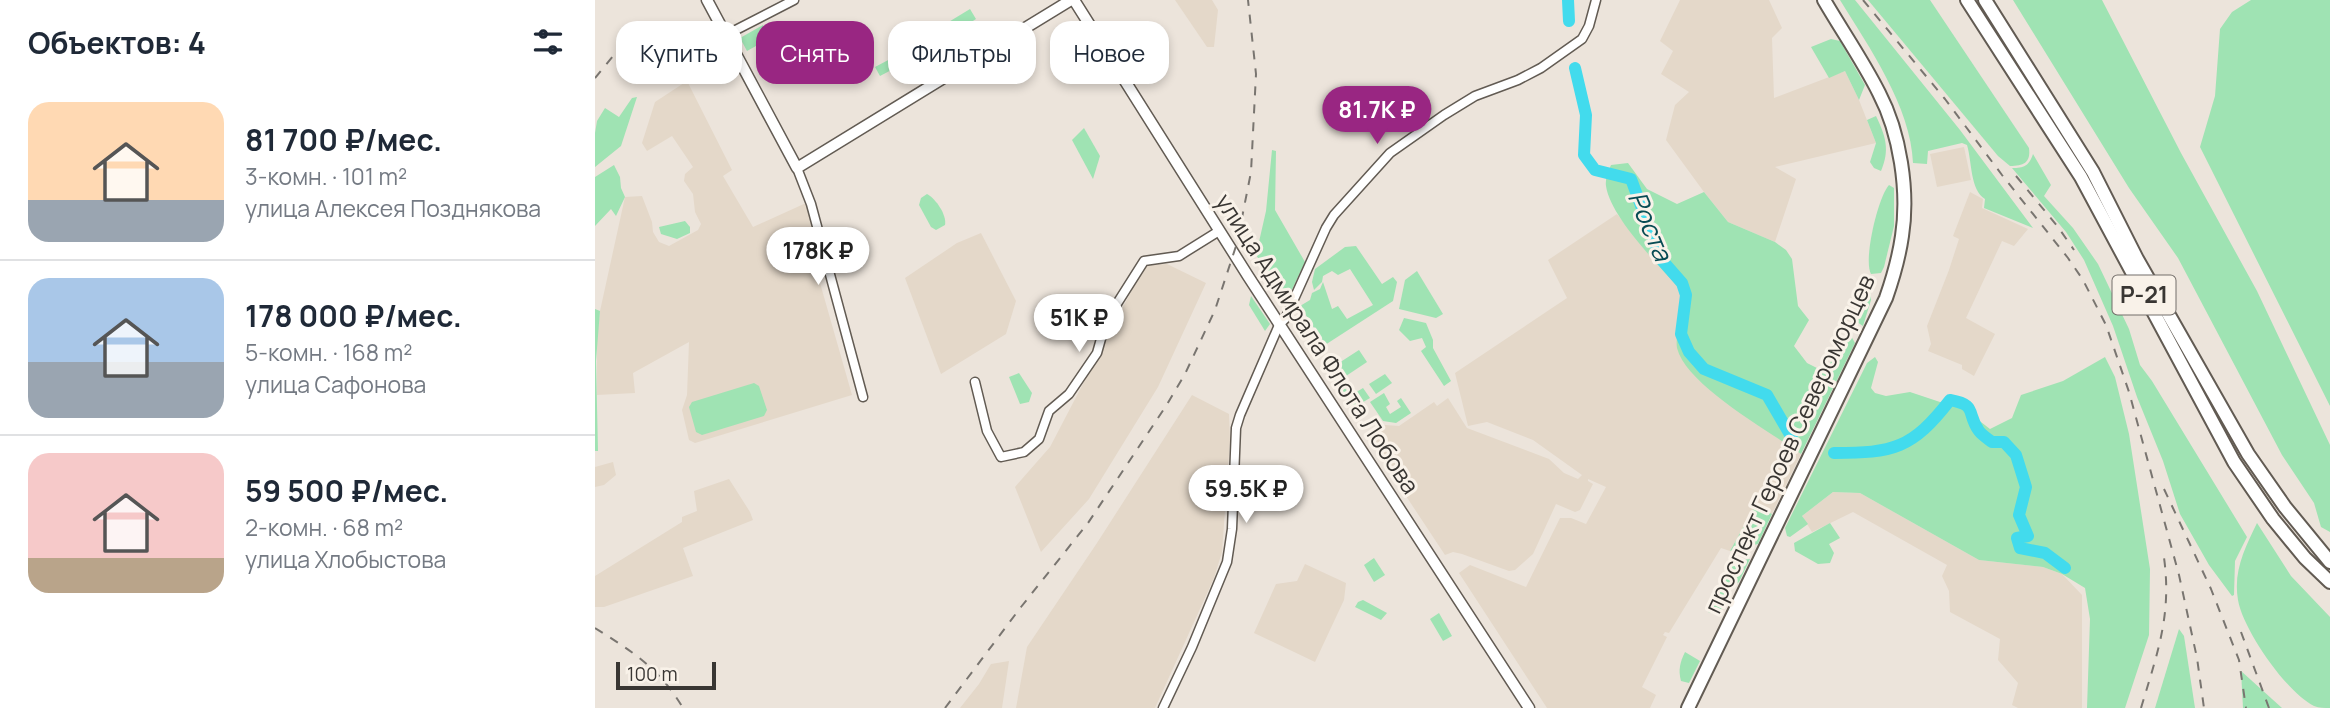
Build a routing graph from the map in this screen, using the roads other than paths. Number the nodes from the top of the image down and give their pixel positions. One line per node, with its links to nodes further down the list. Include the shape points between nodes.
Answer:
1 (707, 0): 8 (street)
2 (794, 0): 9 (street)
3 (1072, 0): 11 (street); 12 (street, улица Адмирала Флота Лобова)
4 (1596, 0): 13 (street, via 1582,39 1541,68 1444,115 1390,153 1334,215)
5 (1824, 0): 20 (main road, проспект Героев Североморцев, via 1886,108 1899,159 1903,233 1886,298)
6 (1967, 0): 17 (main road, Р-21, via 2081,177 2234,461 2273,519)
7 (1985, 0): 16 (main road, Р-21, via 2093,172 2248,454)
8 (718, 21)
9 (742, 27)
10 (742, 65): 11 (street)
11 (797, 168): 15 (street)
12 (1219, 231): 13 (street, улица Адмирала Флота Лобова); 14 (street, via 1179,256 1145,261 1107,321 1097,354 1069,394 1049,411 1039,439 1024,452 1001,457 987,431)
13 (1279, 325): 18 (street, via 1236,428 1227,562); 19 (street, улица Адмирала Флота Лобова)
14 (975, 382)
15 (863, 397)
16 (2330, 562)
17 (2330, 582)
18 (1163, 708)
19 (1529, 708)
20 (1688, 708)

